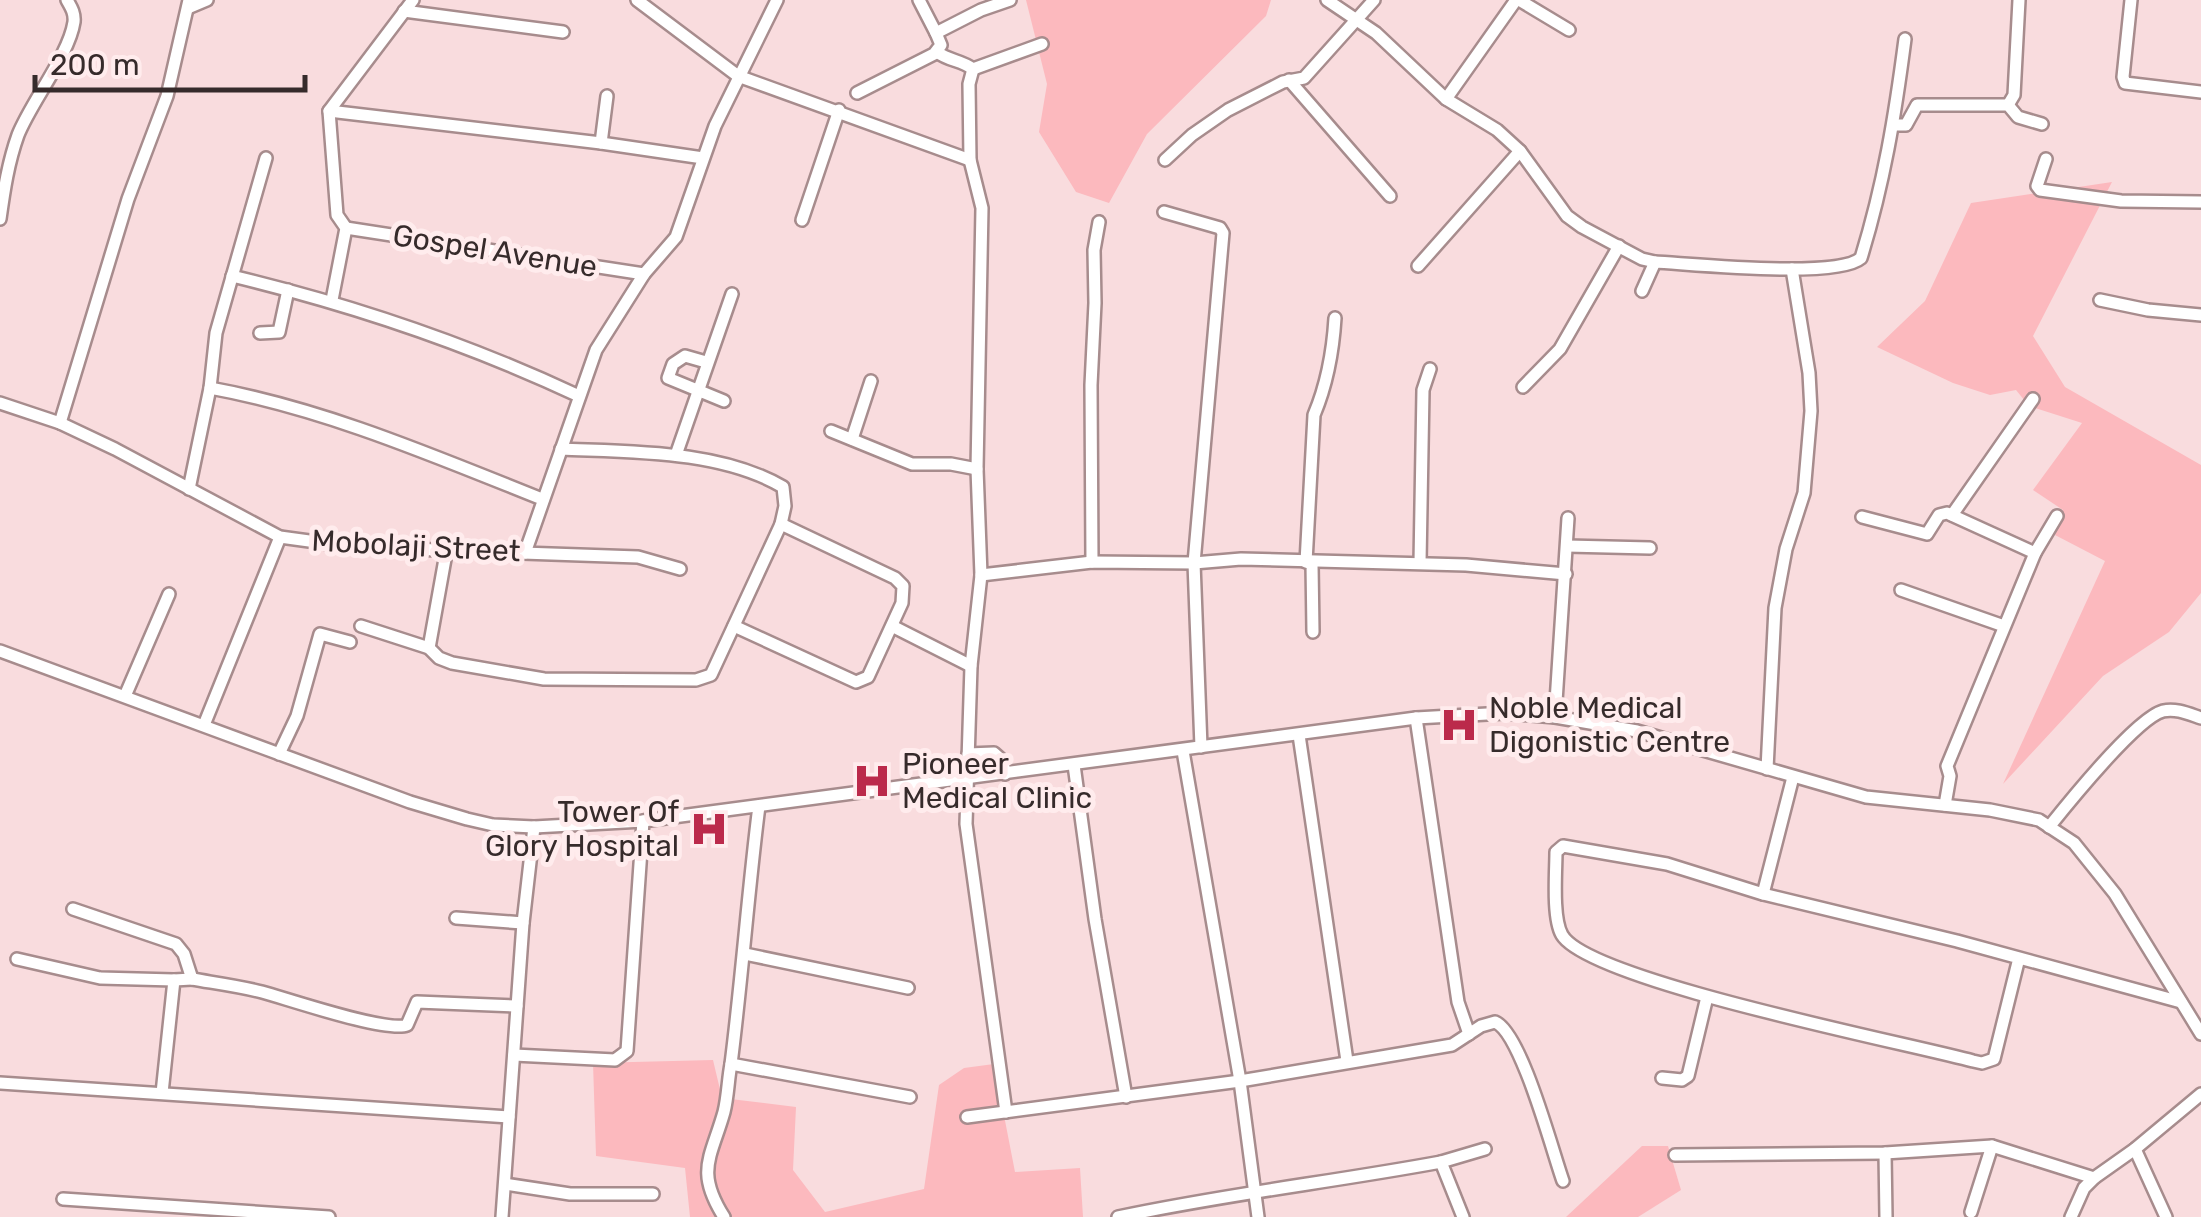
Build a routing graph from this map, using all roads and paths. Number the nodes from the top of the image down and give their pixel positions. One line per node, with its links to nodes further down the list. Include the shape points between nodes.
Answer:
1 (66, 0): 45 (street, via 74,24 20,130)
2 (208, 0): 13 (street)
3 (412, 0): 14 (street)
4 (637, 0): 23 (street)
5 (777, 0): 23 (street)
6 (919, 0): 18 (street)
7 (1010, 0): 18 (street)
8 (1327, 0): 15 (street)
9 (1374, 0): 15 (street)
10 (1518, 0): 16 (street); 28 (street)
11 (2019, 0): 29 (street)
12 (2131, 0): 25 (street, via 2125,84)
13 (188, 4): 73 (street, via 167,96 128,199)
14 (404, 11): 17 (street); 31 (street)
15 (1356, 22): 24 (street, via 1304,78); 28 (street, via 1376,32)
16 (1568, 30)
17 (563, 32)
18 (936, 33): 21 (street)
19 (1906, 39): 33 (street)
20 (1042, 44): 22 (street)
21 (936, 52): 22 (street); 26 (street)
22 (973, 69): 39 (street)
23 (738, 76): 30 (street); 37 (street)
24 (1289, 80): 40 (street, via 1228,110); 42 (street)
25 (2201, 92)
26 (857, 93)
27 (607, 96): 34 (street)
28 (1446, 98): 35 (street)
29 (2008, 106): 32 (street, via 2018,117); 33 (street, via 1918,105 1906,125)
30 (838, 110): 39 (street); 46 (street)
31 (329, 111): 34 (street); 48 (street, via 337,215)
32 (2042, 124)
33 (1895, 125): 52 (street, via 1861,258 1836,268)
34 (601, 143): 37 (street)
35 (1520, 150): 49 (street, via 1567,216); 51 (street)
36 (266, 158): 54 (street)
37 (703, 158): 53 (street, via 676,238)
38 (2046, 159): 43 (street, via 2040,190)
39 (970, 160): 78 (street, via 982,208)
40 (1165, 160)
41 (2201, 194): 43 (street)
42 (1390, 196)
43 (2200, 202)
44 (1164, 212): 94 (street, via 1223,233)
45 (0, 219)
46 (802, 220)
47 (1099, 222): 92 (street)
48 (346, 228): 53 (street, Gospel Avenue); 58 (street)
49 (1619, 246): 50 (street); 66 (street, via 1560,349)
50 (1655, 262): 52 (street); 56 (street)
51 (1418, 266)
52 (1792, 269): 121 (street, via 1811,411 1806,482 1775,608)
53 (644, 274): 69 (street, via 596,350)
54 (232, 276): 55 (street); 67 (street)
55 (288, 290): 58 (street); 62 (street, via 280,332)
56 (1642, 291)
57 (732, 294): 63 (street)
58 (332, 300): 69 (street)
59 (2100, 300): 60 (street)
60 (2201, 314)
61 (1335, 318): 93 (street, via 1314,415)
62 (260, 333)
63 (706, 362): 68 (street); 68 (street, via 686,356 672,364 668,378)
64 (1430, 369): 95 (street, via 1423,390)
65 (871, 381): 75 (street)
66 (1523, 387)
67 (210, 388): 79 (street); 80 (street, via 404,444)
68 (697, 390): 71 (street); 77 (street)
69 (579, 396): 76 (street)
70 (2033, 399): 81 (street)
71 (724, 400)
72 (0, 403): 73 (street, Mobolaji Street)
73 (60, 424): 79 (street, Mobolaji Street)
74 (831, 431): 75 (street)
75 (852, 440): 78 (street, via 912,464)
76 (560, 449): 77 (street); 80 (street)
77 (676, 455): 85 (street, via 780,484)
78 (977, 469): 98 (street)
79 (189, 489): 86 (street, Mobolaji Street)
80 (542, 498): 90 (street)
81 (1952, 515): 83 (street, via 1939,515 1927,534); 91 (street)
82 (2057, 516): 91 (street)
83 (1862, 517)
84 (1568, 518): 87 (street)
85 (781, 524): 102 (street); 103 (street, via 900,581 905,592)
86 (280, 536): 88 (street, Mobolaji Street, via 354,547); 114 (street)
87 (1567, 546): 89 (street); 97 (street)
88 (446, 548): 90 (street, Mobolaji Street); 107 (street)
89 (1650, 548)
90 (525, 553): 96 (street, Mobolaji Street, via 638,556)
91 (2035, 553): 104 (street)
92 (1092, 562): 94 (street); 98 (street)
93 (1306, 562): 94 (street); 95 (street); 105 (street, via 1312,564)
94 (1194, 563): 116 (street)
95 (1420, 563): 97 (street)
96 (680, 569)
97 (1566, 574): 111 (street)
98 (981, 575): 109 (street)
99 (1901, 590): 104 (street)
100 (169, 594): 110 (street)
101 (361, 626): 107 (street)
102 (734, 626): 103 (street, via 860,682); 107 (street, via 711,675 696,680 544,679 452,663)
103 (892, 626): 109 (street)
104 (2004, 626): 125 (street, via 1947,766)
105 (1313, 632)
106 (350, 642): 118 (street, via 320,634 303,700)
107 (429, 648)
108 (0, 651): 110 (street)
109 (971, 666): 119 (street)
110 (124, 696): 114 (street)
111 (1556, 717): 112 (street); 121 (street, via 1637,731)
112 (1416, 718): 115 (street); 143 (street, via 1458,1002)
113 (2201, 718): 129 (street, via 2158,712 2092,773)
114 (204, 724): 118 (street)
115 (1300, 735): 116 (street); 146 (street)
116 (1201, 747): 117 (street)
117 (1183, 751): 120 (street); 149 (street)
118 (278, 754): 128 (street, via 467,819)
119 (968, 754): 122 (street, via 994,753 1003,760); 124 (street)
120 (1074, 764): 122 (street); 154 (street)
121 (1766, 769): 123 (street)
122 (1004, 774): 124 (street)
123 (1793, 777): 125 (street, via 1866,798); 130 (street)
124 (968, 780): 126 (street); 155 (street, via 966,824)
125 (1944, 805): 129 (street)
126 (759, 806): 127 (street); 134 (street)
127 (643, 821): 128 (street); 145 (street, via 627,1050 615,1060)
128 (534, 826): 133 (street)
129 (2050, 827): 141 (street, via 2074,843 2115,894)
130 (1763, 894): 135 (street); 140 (street, via 1667,864 1557,850 1557,918 1565,939 1655,983)
131 (73, 909): 137 (street, via 176,944)
132 (456, 918): 133 (street)
133 (523, 923): 142 (street)
134 (746, 954): 139 (street); 147 (street)
135 (2019, 958): 140 (street, via 1994,1059 1982,1063); 141 (street)
136 (17, 959): 138 (street, via 100,978)
137 (192, 978): 138 (street); 142 (street, via 401,1028 417,1002)
138 (174, 980): 151 (street)
139 (908, 988)
140 (1706, 997): 148 (street, via 1688,1076)
141 (2182, 1002): 144 (street)
142 (517, 1006): 145 (street)
143 (1469, 1034): 146 (street, via 1452,1045); 165 (street, via 1495,1022 1510,1034)
144 (2201, 1034)
145 (514, 1055): 156 (street)
146 (1347, 1061): 149 (street)
147 (730, 1064): 153 (street); 175 (street, via 724,1110 706,1163 710,1194)
148 (1662, 1078)
149 (1240, 1081): 154 (street); 167 (street)
150 (0, 1084): 151 (street)
151 (162, 1093): 156 (street)
152 (2201, 1094): 160 (street)
153 (910, 1097)
154 (1126, 1097): 155 (street)
155 (1006, 1112): 157 (street)
156 (509, 1116): 166 (street)
157 (967, 1117)
158 (1992, 1146): 161 (street); 164 (street); 171 (street)
159 (1484, 1149): 163 (street)
160 (2135, 1149): 164 (street); 181 (street)
161 (1885, 1153): 162 (street); 179 (street)
162 (1675, 1155)
163 (1441, 1162): 167 (street); 178 (street)
164 (2094, 1178): 180 (street)
165 (1563, 1181)
166 (505, 1184): 168 (street, via 570,1194); 174 (street)
167 (1254, 1190): 176 (street); 177 (street)
168 (653, 1194)
169 (63, 1199): 170 (street)
170 (156, 1212): 172 (street)
171 (1971, 1212)
172 (269, 1215): 173 (street)
173 (329, 1217)
174 (502, 1217)
175 (724, 1217)
176 (1118, 1217)
177 (1258, 1217)
178 (1463, 1217)
179 (1886, 1217)
180 (2071, 1217)
181 (2166, 1217)

